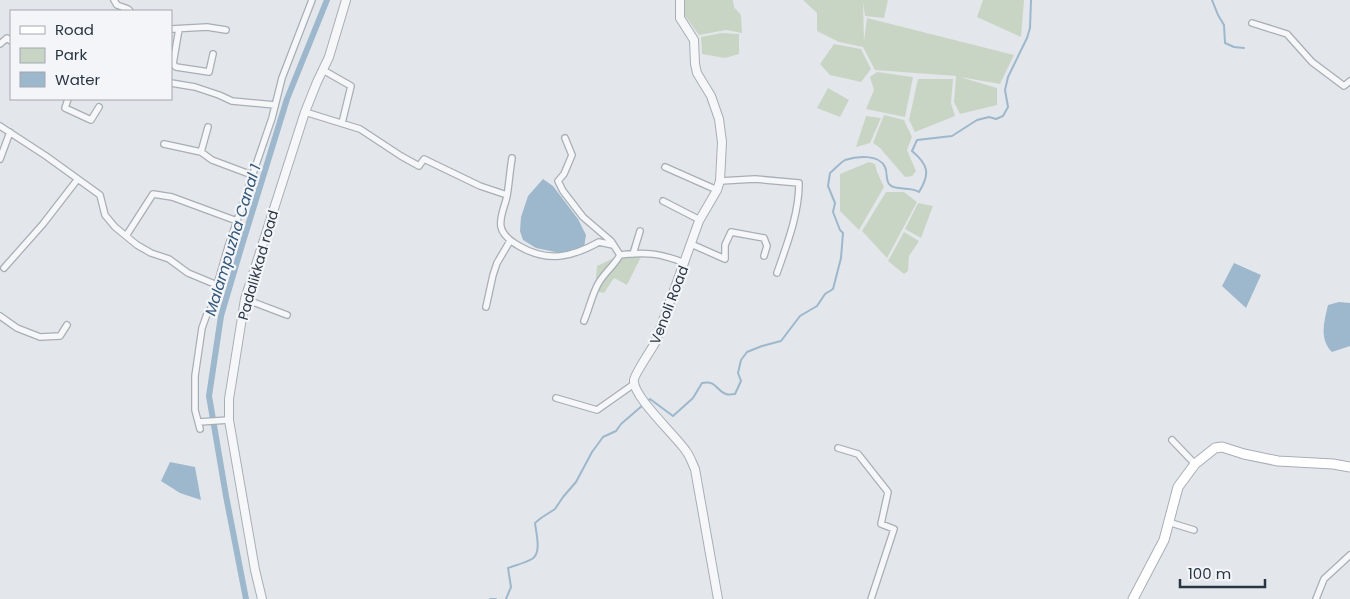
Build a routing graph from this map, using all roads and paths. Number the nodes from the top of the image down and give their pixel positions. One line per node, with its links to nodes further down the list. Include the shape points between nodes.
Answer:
1 (114, 0): 5 (street)
2 (312, 0): 17 (street)
3 (346, 0): 13 (street, Padalikkad road)
4 (680, 0): 32 (street, Venoli Road, via 680,18 694,40 697,73 711,96 719,119 722,142)
5 (129, 10)
6 (1252, 23): 14 (street, via 1288,34 1312,62 1344,86)
7 (172, 28): 8 (street)
8 (179, 29): 9 (street, via 207,27); 12 (street, via 173,64 176,67 209,72)
9 (226, 30)
10 (10, 40): 11 (street, via 7,38)
11 (0, 44)
12 (213, 54)
13 (323, 70): 19 (street, Padalikkad road); 20 (street, via 351,86)
14 (1350, 81)
15 (172, 83): 17 (street, via 232,101)
16 (68, 100): 18 (street, via 66,108 91,120)
17 (275, 105): 30 (street)
18 (99, 106)
19 (305, 112): 20 (street); 52 (street, Padalikkad road)
20 (339, 122): 34 (street, via 360,129 419,166 424,159)
21 (0, 126): 23 (street)
22 (208, 127): 26 (street)
23 (10, 132): 28 (street); 31 (street)
24 (565, 138): 39 (street, via 572,154 558,181 583,217)
25 (164, 144): 26 (street)
26 (201, 152): 30 (street, via 212,160)
27 (512, 158): 34 (street)
28 (0, 159)
29 (665, 167): 33 (street)
30 (252, 175): 37 (street)
31 (78, 180): 40 (street, via 100,195 105,214); 49 (street)
32 (720, 181): 33 (street, Venoli Road); 50 (street, via 754,179 799,184 799,202)
33 (717, 190): 36 (street, Venoli Road)
34 (507, 195): 41 (street, via 501,226)
35 (663, 201): 36 (street)
36 (700, 220): 43 (street, Venoli Road)
37 (237, 221): 40 (street, via 172,197 153,194); 51 (street)
38 (640, 231): 45 (street)
39 (604, 235): 42 (street); 44 (street)
40 (126, 236): 51 (street, via 188,273)
41 (510, 241): 42 (street, via 551,257 582,252); 53 (street, via 492,275)
42 (600, 242): 44 (street)
43 (691, 244): 47 (street, via 725,259 725,245 731,232 764,238 767,246); 48 (street, Venoli Road)
44 (613, 245): 46 (street)
45 (633, 254): 46 (street); 48 (street, via 654,253)
46 (620, 256): 56 (street, via 598,284)
47 (764, 256)
48 (684, 263): 58 (street, Venoli Road, via 655,343 635,376)
49 (4, 268)
50 (777, 273)
51 (217, 285): 60 (street, via 214,304 202,328 195,376 195,410 200,426)
52 (245, 299): 54 (street); 60 (street, Padalikkad road, via 229,399)
53 (486, 307)
54 (287, 315)
55 (0, 316): 57 (street, via 17,328 40,337 60,336)
56 (584, 321)
57 (67, 325)
58 (634, 384): 59 (street, via 597,410); 70 (street, via 642,399 687,452 695,469)
59 (556, 398)
60 (229, 420): 69 (street, Padalikkad road)
61 (1172, 440): 63 (street)
62 (838, 448): 71 (street, via 858,454 888,492 881,524 894,530)
63 (1195, 464): 64 (main road, via 1210,451 1222,447 1278,461); 65 (main road, via 1178,487)
64 (1350, 467)
65 (1168, 522): 66 (street); 68 (main road, via 1164,540)
66 (1194, 530)
67 (1350, 555): 72 (street, via 1324,579)
68 (1131, 598)
69 (262, 599)
70 (718, 599)
71 (871, 599)
72 (1316, 599)

